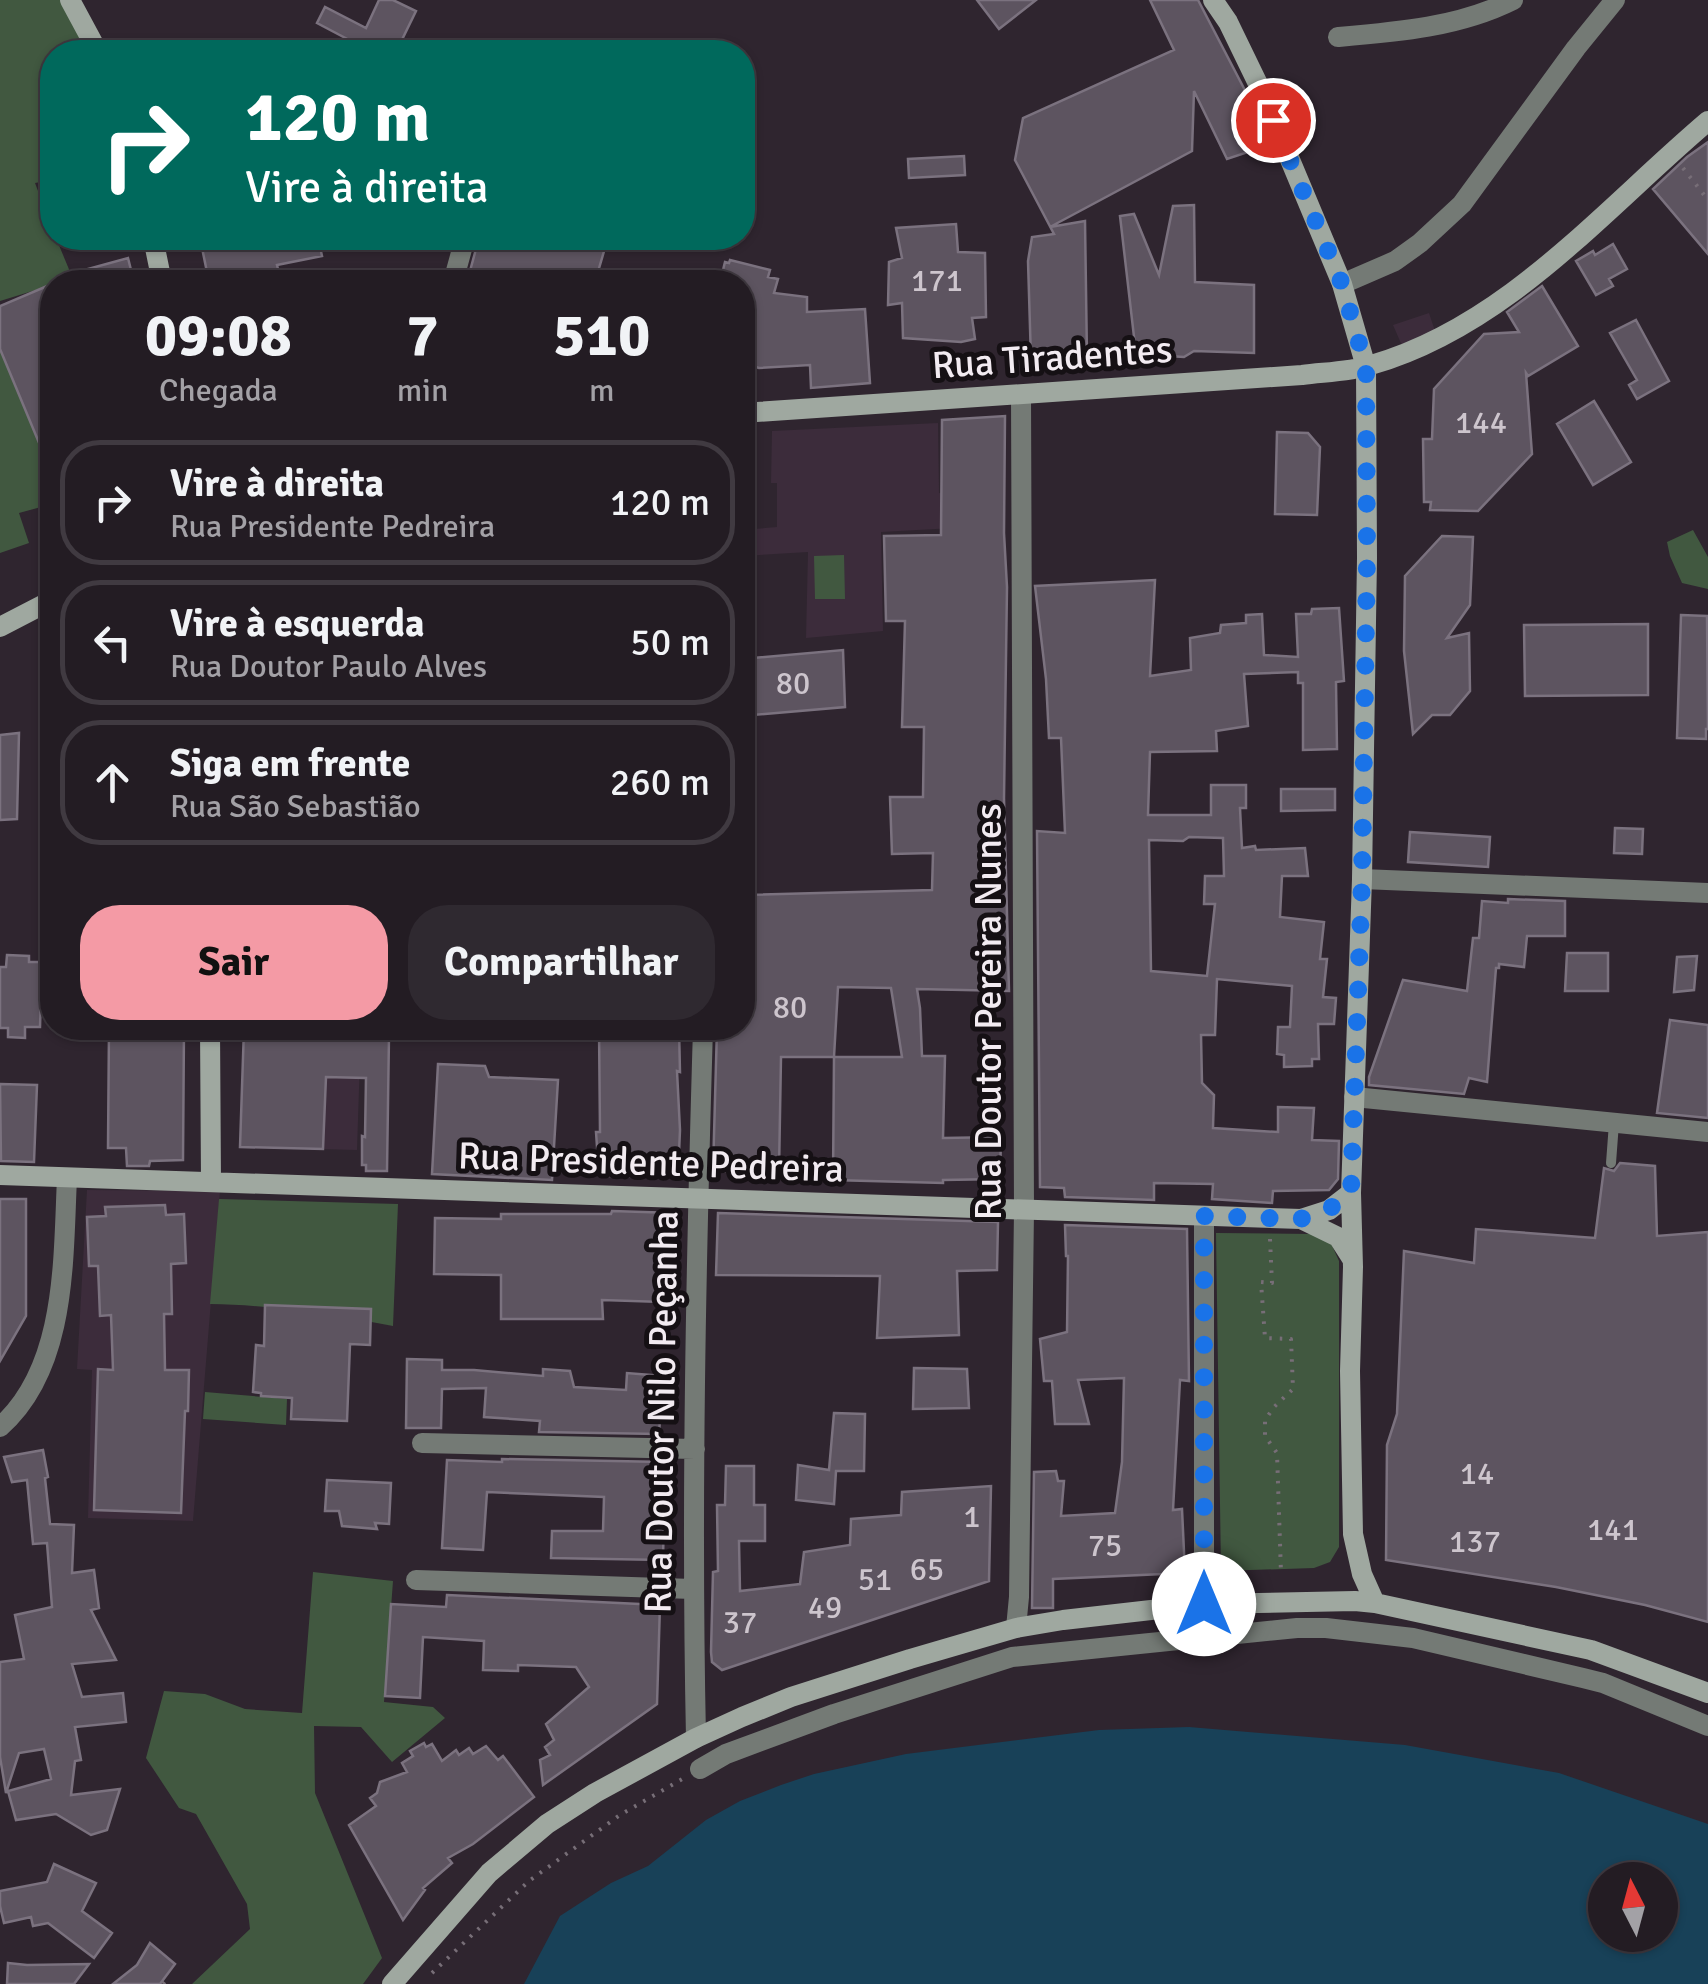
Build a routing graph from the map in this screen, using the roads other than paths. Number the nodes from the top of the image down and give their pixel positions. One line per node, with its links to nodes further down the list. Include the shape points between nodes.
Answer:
1 (70, 0): 6 (main road)
2 (1213, 0): 8 (main road, via 1260,88)
3 (1513, 0): 5 (street, via 1406,31)
4 (1614, 0): 8 (street, via 1462,204 1395,261)
5 (1338, 37)
6 (92, 40)
7 (1708, 121): 9 (main road, Rua Tiradentes, via 1515,291 1428,344)
8 (1342, 284): 9 (main road)
9 (1366, 367): 10 (main road, Rua Tiradentes); 14 (main road)
10 (1022, 395): 11 (main road, Rua Tiradentes); 27 (street, Rua Doutor Pereira Nunes)
11 (755, 412)
12 (40, 606): 13 (main road)
13 (0, 627)
14 (1362, 879): 15 (street); 18 (main road)
15 (1708, 893)
16 (210, 1040): 24 (main road)
17 (703, 1040): 26 (street, Rua Doutor Nilo Peçanha)
18 (1354, 1097): 19 (street); 25 (main road)
19 (1614, 1123): 20 (street); 21 (lane)
20 (1708, 1132)
21 (1610, 1163)
22 (0, 1175): 23 (main road, Rua Presidente Pedreira)
23 (67, 1178): 24 (main road, Rua Presidente Pedreira); 31 (street, via 51,1338 36,1382)
24 (211, 1182): 26 (main road, Rua Presidente Pedreira)
25 (1351, 1192): 29 (main road, Rua Presidente Pedreira, via 1328,1210); 30 (main road)
26 (698, 1199): 27 (main road, Rua Presidente Pedreira); 33 (street, Rua Doutor Nilo Peçanha)
27 (1024, 1210): 28 (main road, Rua Presidente Pedreira); 38 (street, Rua Doutor Pereira Nunes)
28 (1204, 1216): 29 (main road, Rua Presidente Pedreira); 37 (street)
29 (1300, 1219): 30 (main road, Rua Presidente Pedreira, via 1338,1238)
30 (1352, 1260): 36 (main road, via 1353,1534)
31 (0, 1427)
32 (422, 1443): 33 (street)
33 (695, 1449): 35 (street, Rua Doutor Nilo Peçanha)
34 (416, 1580): 35 (street)
35 (693, 1590): 41 (street, Rua Doutor Nilo Peçanha)
36 (1375, 1603): 37 (main road); 39 (main road, via 1591,1650)
37 (1204, 1604): 38 (main road)
38 (1016, 1628): 41 (main road, via 791,1697)
39 (1708, 1694)
40 (1708, 1726): 42 (street, via 1583,1678 1414,1638 1296,1628 1012,1656 834,1714)
41 (696, 1738): 43 (main road, via 547,1824 489,1873)
42 (700, 1769)
43 (392, 1984)

